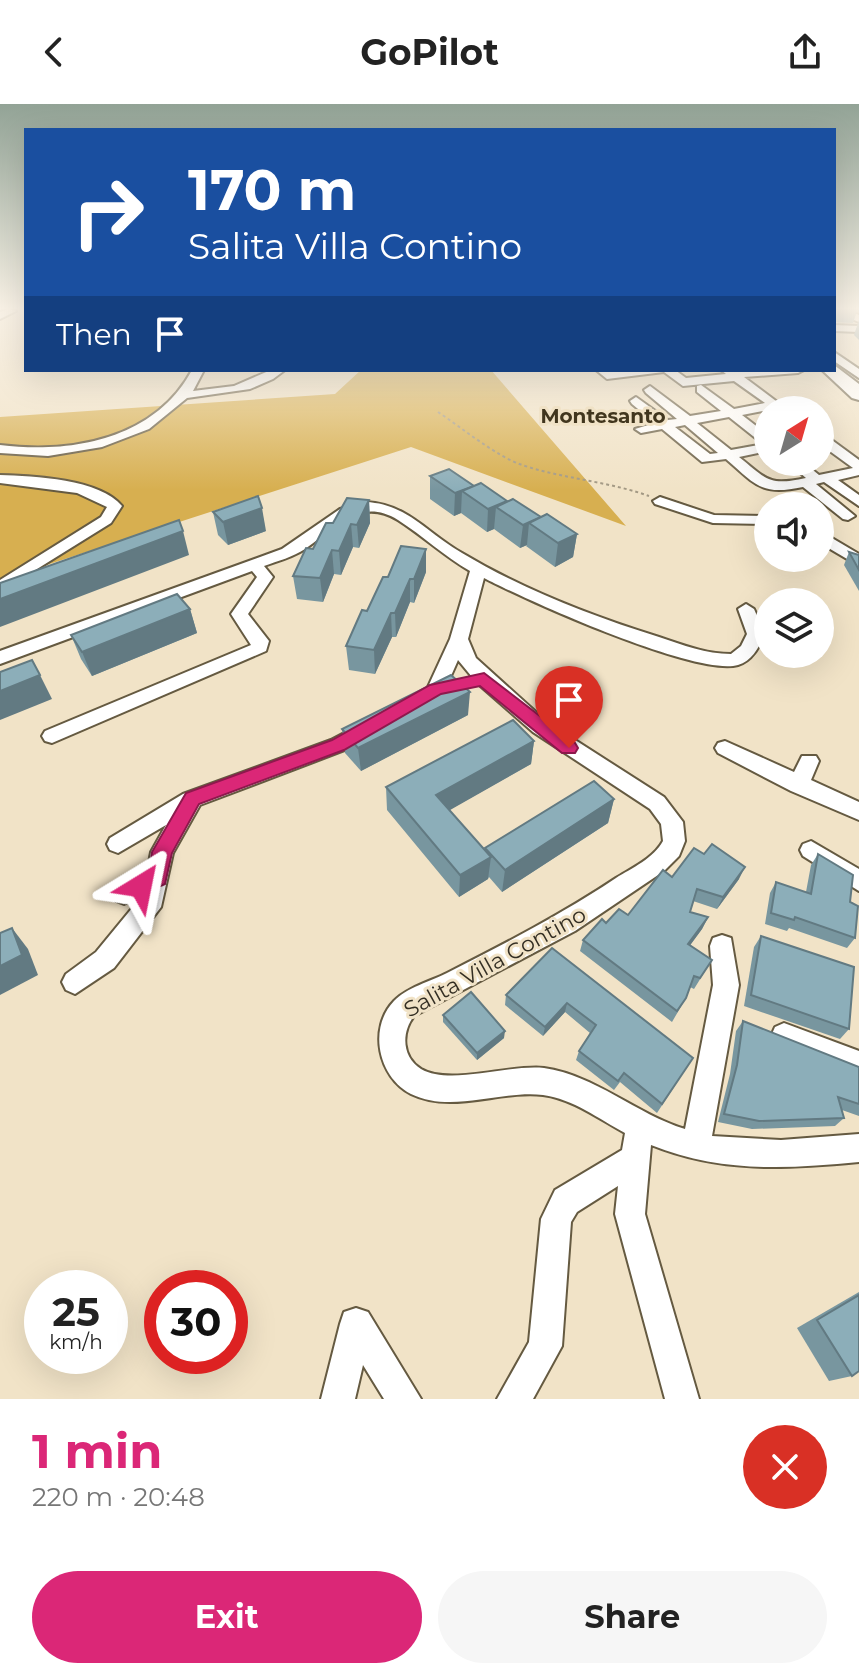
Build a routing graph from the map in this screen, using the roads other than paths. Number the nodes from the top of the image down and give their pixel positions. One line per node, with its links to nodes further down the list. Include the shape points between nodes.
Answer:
1 (197, 372): 12 (street)
2 (276, 372): 12 (street, via 242,388)
3 (604, 372): 4 (street)
4 (642, 372)
5 (670, 372): 8 (street, via 683,382)
6 (801, 372): 8 (street)
7 (833, 372): 11 (main road)
8 (731, 373): 13 (street)
9 (701, 389): 16 (street)
10 (650, 390): 17 (street)
11 (859, 394)
12 (184, 395): 24 (street, via 151,421 99,444)
13 (762, 396)
14 (636, 401): 18 (street)
15 (754, 411): 16 (street)
16 (732, 413): 17 (street); 20 (street)
17 (687, 421): 18 (street); 26 (street)
18 (664, 425): 19 (street); 26 (street, via 703,457)
19 (641, 429)
20 (754, 432)
21 (859, 445): 25 (street)
22 (754, 448): 26 (street)
23 (834, 448): 25 (street)
24 (0, 449)
25 (837, 450): 27 (street)
26 (728, 455): 30 (street, via 763,483 778,488)
27 (859, 468): 30 (street)
28 (811, 476): 30 (street)
29 (0, 479): 39 (street, via 102,496 115,506 106,520)
30 (816, 480): 32 (street); 33 (street)
31 (660, 501): 34 (street, via 713,519)
32 (859, 502)
33 (848, 516)
34 (754, 520)
35 (834, 545): 36 (street)
36 (859, 561)
37 (255, 565): 38 (street, via 297,548 348,511 372,506 399,513 443,548); 42 (street); 47 (street, via 265,577 239,614 260,647)
38 (479, 567): 40 (street, via 616,630 714,660 735,660 755,640); 41 (street)
39 (0, 587)
40 (746, 609)
41 (459, 639): 43 (street, Salita Villa Contino); 44 (street)
42 (0, 658)
43 (484, 679): 44 (street); 62 (street, Salita Villa Contino, via 540,727 657,803 672,822 674,841 656,864 567,924 405,1007 392,1029 395,1057 416,1081 432,1088 544,1081 579,1092)
44 (436, 689): 45 (street)
45 (411, 703)
46 (387, 717): 51 (street, via 338,745)
47 (52, 736)
48 (725, 748): 50 (street)
49 (809, 761): 50 (street)
50 (798, 785): 52 (street)
51 (193, 799): 53 (street); 55 (street, via 162,852)
52 (859, 812)
53 (118, 844)
54 (811, 850): 56 (street)
55 (158, 878): 57 (street); 59 (street, via 153,900 138,922 105,960)
56 (859, 881)
57 (124, 894)
58 (722, 946): 63 (street, via 726,985)
59 (75, 982)
60 (784, 1036): 61 (street)
61 (859, 1063)
62 (640, 1126): 63 (street, Salita Villa Contino); 65 (street)
63 (696, 1147): 64 (street, Salita Villa Contino, via 764,1156)
64 (859, 1148)
65 (635, 1159): 68 (street, via 560,1209 545,1346); 69 (street, via 630,1214)
66 (338, 1399): 67 (street, via 356,1324)
67 (404, 1399)
68 (514, 1399)
69 (682, 1399)

